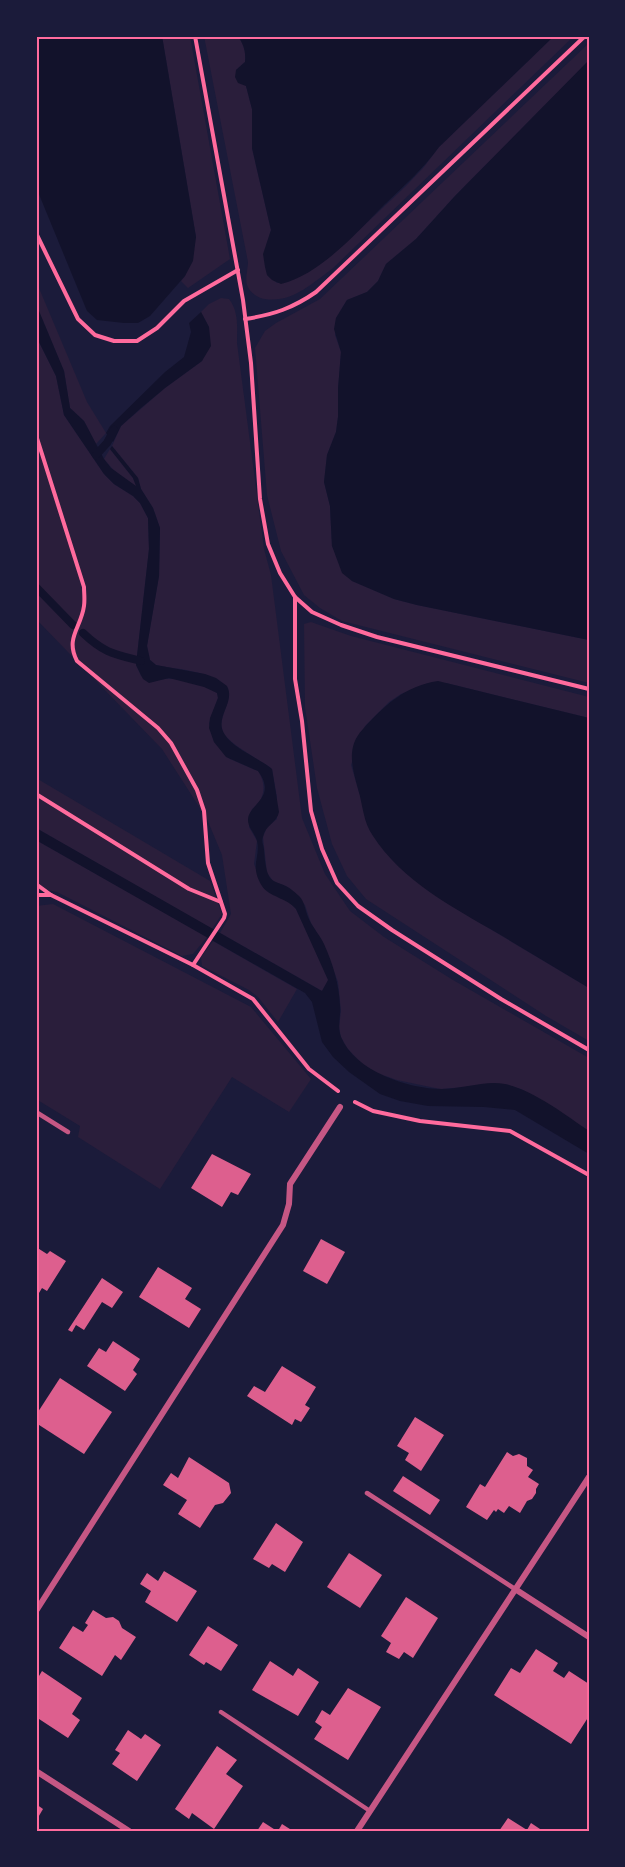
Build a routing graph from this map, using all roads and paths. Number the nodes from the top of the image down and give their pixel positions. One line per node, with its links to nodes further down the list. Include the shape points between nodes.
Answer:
1 (195, 36): 4 (path)
2 (585, 36): 5 (path, via 316,292 281,312)
3 (36, 233): 4 (path, via 78,319 94,335 114,341 138,340 157,328 184,301)
4 (237, 270): 5 (path)
5 (245, 319): 7 (path, via 260,499 268,544)
6 (36, 435): 13 (path, via 84,586 84,608 71,645 74,655 171,743 204,810 208,863)
7 (295, 597): 8 (path, via 312,612 350,628); 15 (path, via 295,679 310,811 338,883 358,906 392,930)
8 (589, 689)
9 (36, 794): 13 (path, via 189,889)
10 (36, 884): 12 (path)
11 (36, 895): 12 (path)
12 (51, 896): 14 (path)
13 (221, 902): 14 (path, via 225,914)
14 (193, 965): 19 (path, via 253,999 309,1069 346,1097 373,1111 420,1121 510,1131)
15 (589, 1050)
16 (340, 1107): 23 (street, via 290,1184 283,1225)
17 (36, 1112): 18 (lane)
18 (68, 1132)
19 (589, 1175)
20 (589, 1477): 22 (street)
21 (367, 1493): 22 (lane)
22 (515, 1589): 24 (street); 27 (street)
23 (36, 1611)
24 (589, 1637)
25 (220, 1712): 27 (lane)
26 (36, 1771): 28 (street)
27 (370, 1811): 29 (street)
28 (129, 1831)
29 (357, 1831)

